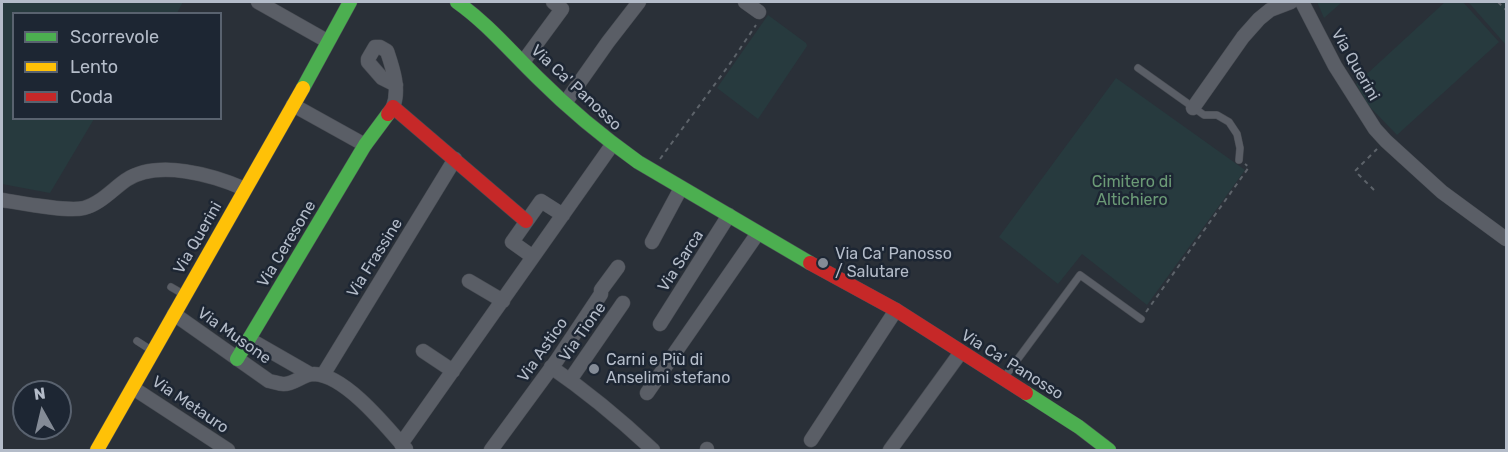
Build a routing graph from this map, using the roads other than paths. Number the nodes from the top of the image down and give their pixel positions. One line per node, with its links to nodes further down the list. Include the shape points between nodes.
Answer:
1 (258, 2): 10 (street)
2 (350, 2): 10 (street, Via Querini)
3 (457, 2): 11 (street, Via Ca' Panosso)
4 (553, 2): 11 (street, via 562,9)
5 (639, 2): 14 (street)
6 (746, 2): 9 (street)
7 (1291, 2): 17 (street, via 1259,19)
8 (1302, 2): 29 (street, Via Querini, via 1350,91 1386,141 1442,192)
9 (759, 12)
10 (327, 41): 15 (street, Via Querini)
11 (523, 62): 14 (street, Via Ca' Panosso)
12 (1138, 68): 17 (lane)
13 (396, 85): 16 (street, Via Ceresone)
14 (565, 103): 19 (street, Via Ca' Panosso)
15 (293, 105): 18 (street); 23 (street, Via Querini)
16 (393, 107): 18 (street, Via Ceresone); 20 (street)
17 (1193, 108): 21 (lane, via 1229,122 1238,134)
18 (365, 145): 42 (street, Via Ceresone)
19 (612, 145): 22 (street, Via Ca' Panosso); 25 (street)
20 (455, 159): 27 (street); 50 (street, Via Frassine)
21 (1239, 160)
22 (681, 188): 26 (street, Via Ca' Panosso); 30 (street)
23 (245, 189): 24 (street, via 204,175 158,169 139,173 84,208); 35 (street, Via Querini)
24 (2, 200)
25 (563, 215): 27 (street, via 541,201); 31 (street)
26 (729, 215): 28 (street, Via Ca' Panosso); 41 (street, Via Sarca)
27 (526, 221): 31 (street, via 512,242)
28 (758, 233): 38 (street, Via Ca' Panosso); 54 (street)
29 (1506, 239)
30 (652, 242)
31 (533, 257): 36 (street)
32 (618, 267): 48 (street, Via Astico)
33 (469, 280): 36 (street)
34 (171, 287): 35 (lane)
35 (185, 295): 39 (street, Via Querini)
36 (502, 301): 49 (street)
37 (623, 303): 52 (street, Via Tione)
38 (896, 310): 46 (street, Via Ca' Panosso); 55 (street)
39 (174, 314): 44 (street, Via Querini); 47 (street, Via Musone)
40 (1141, 319): 51 (lane, via 1080,275)
41 (660, 324)
42 (249, 339): 47 (street, Via Ceresone); 50 (street, Via Musone)
43 (137, 341): 44 (lane)
44 (153, 351): 53 (street, Via Querini)
45 (423, 351): 49 (street)
46 (961, 352): 51 (street, Via Ca' Panosso); 61 (street)
47 (237, 359): 50 (street, Via Musone, via 269,381 285,385)
48 (551, 367): 52 (street, Via Tione); 59 (street, Via Astico)
49 (453, 370): 56 (street)
50 (316, 375): 56 (street, Via Musone, via 357,396)
51 (1002, 379): 62 (street, Via Ca' Panosso)
52 (570, 380): 60 (street, Via Tione)
53 (133, 388): 57 (street, Via Querini); 58 (street, Via Metauro)
54 (647, 393)
55 (811, 440)
56 (404, 447)
57 (97, 450)
58 (228, 450)
59 (491, 450)
60 (653, 450)
61 (890, 450)
62 (1109, 450)

